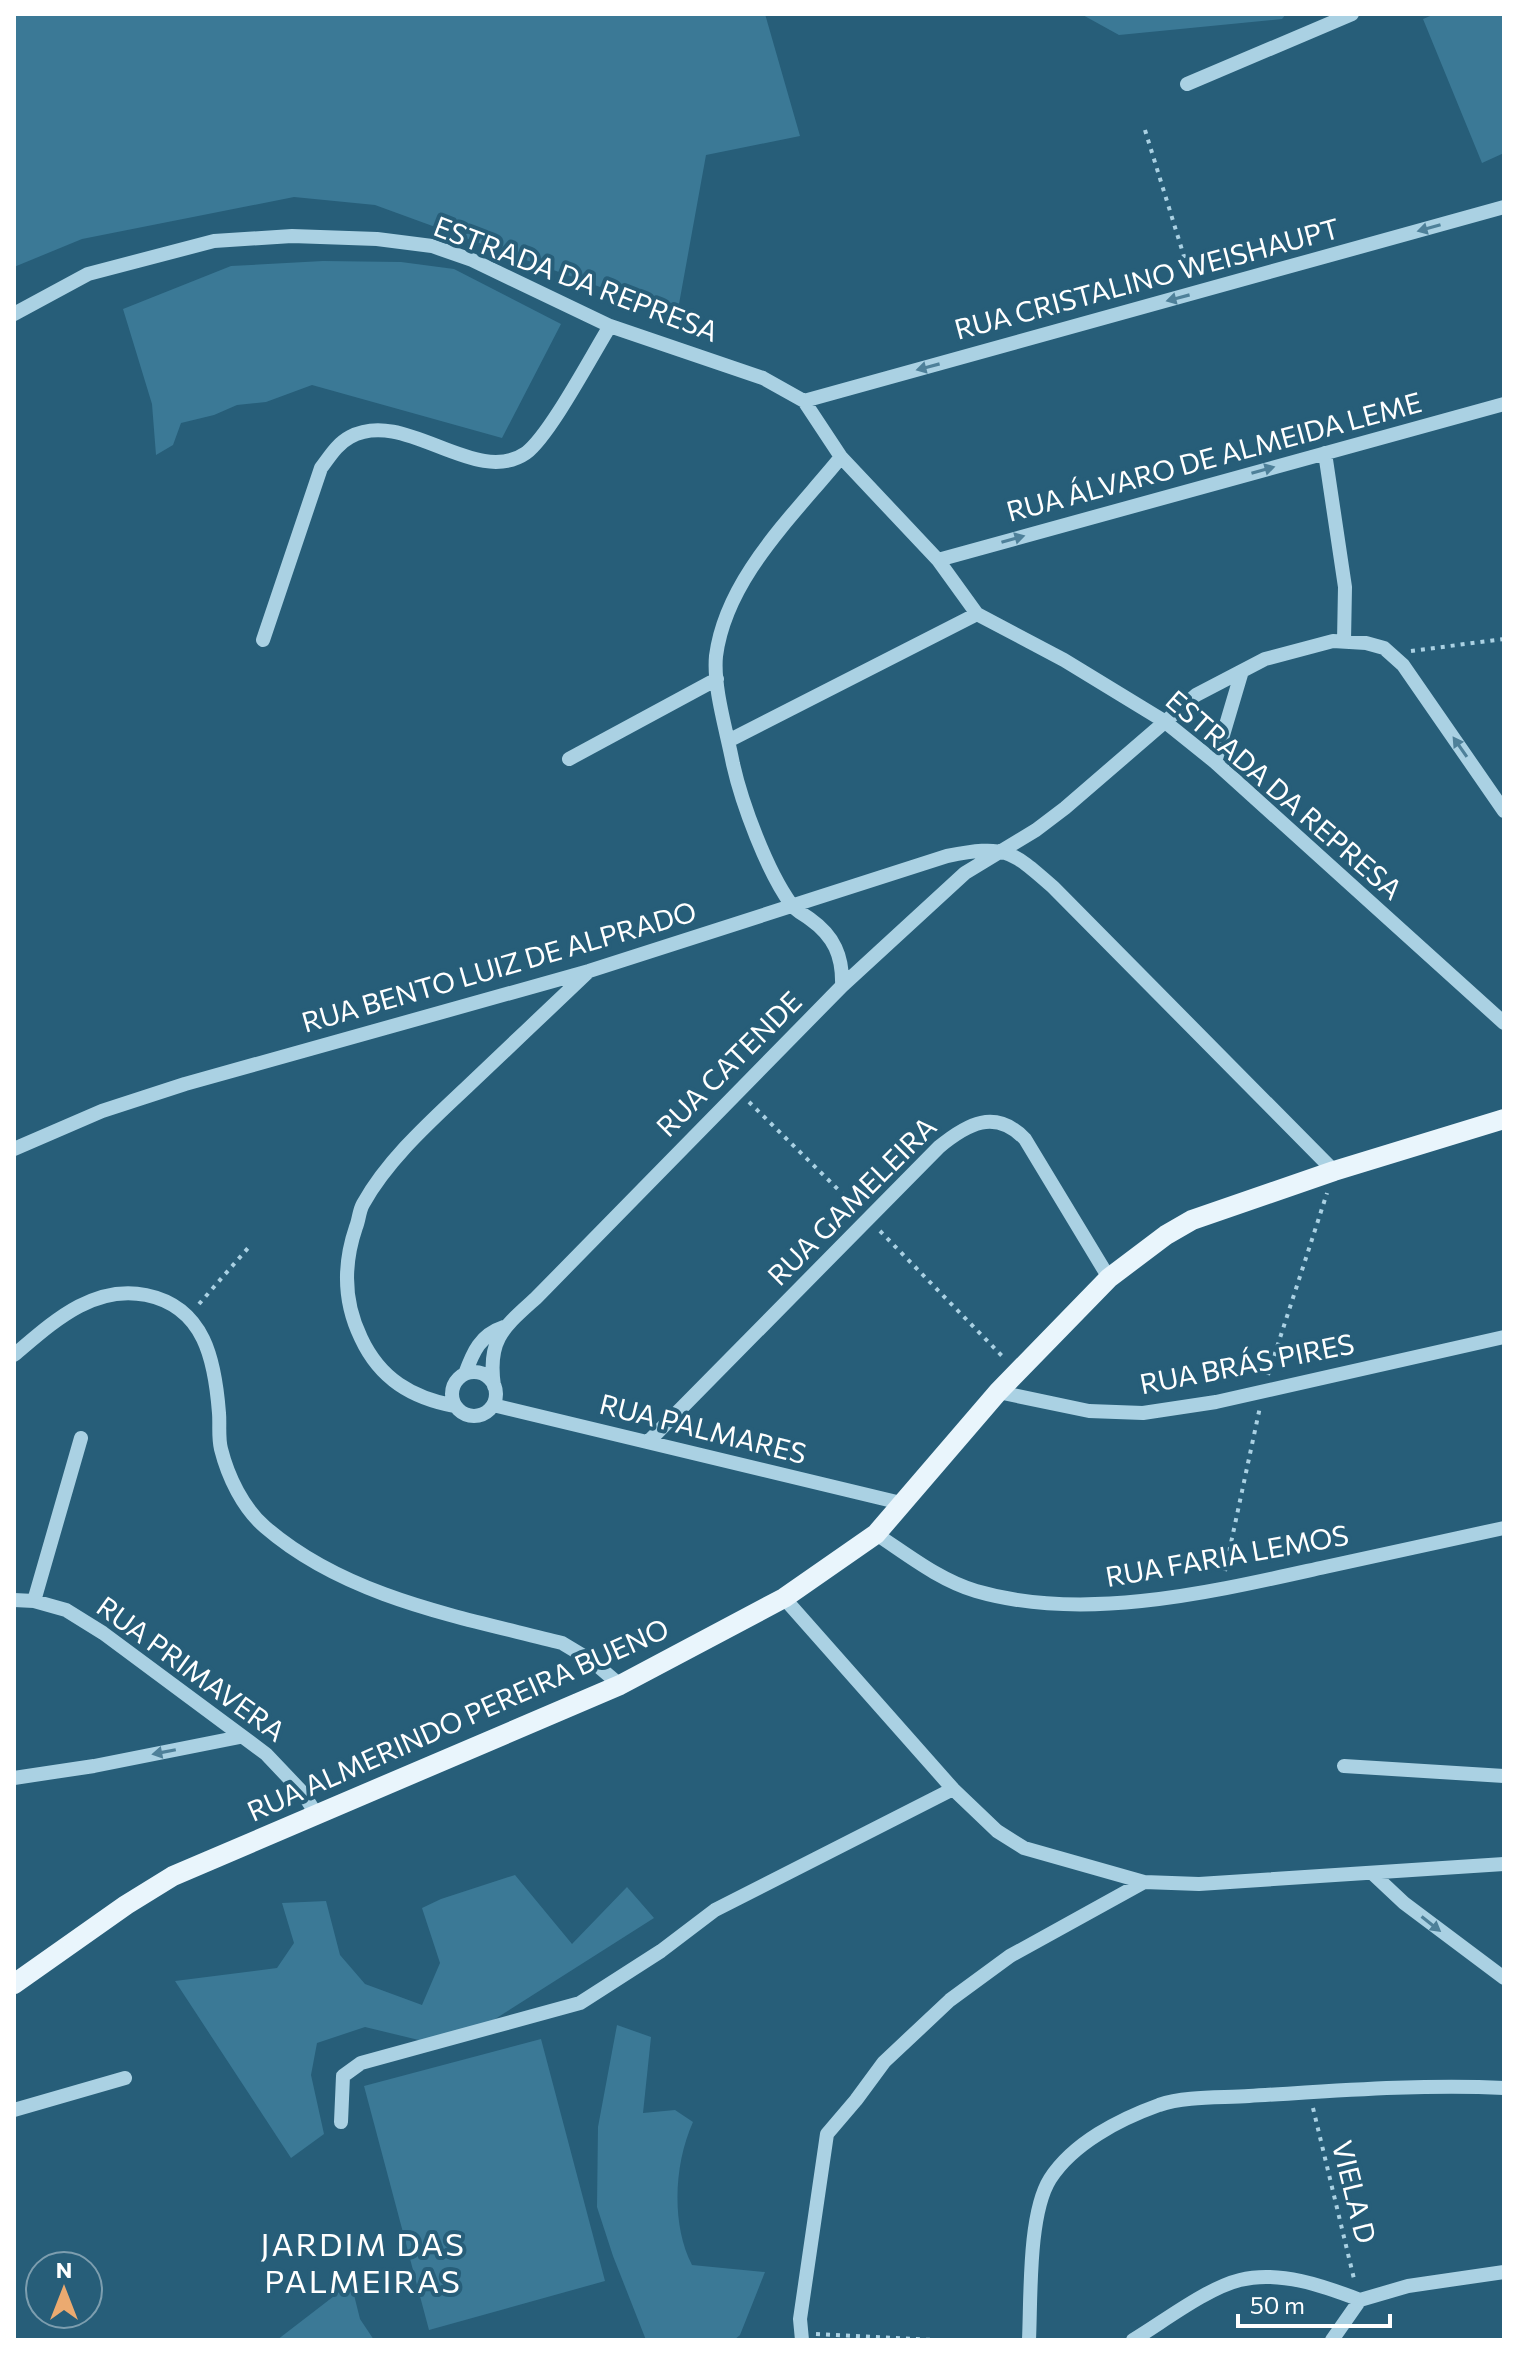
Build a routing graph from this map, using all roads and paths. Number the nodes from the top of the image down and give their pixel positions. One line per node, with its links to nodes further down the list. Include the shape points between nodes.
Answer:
1 (1348, 16): 2 (street)
2 (1187, 84)
3 (1145, 130): 5 (path)
4 (1504, 207): 5 (street, RUA CRISTALINO WEISHAUPT, one-way to 5)
5 (1195, 293): 8 (street, RUA CRISTALINO WEISHAUPT, one-way to 8)
6 (14, 314): 7 (street, ESTRADA DA REPRESA, via 88,274 147,256 214,241 292,236 432,246)
7 (610, 326): 8 (street, ESTRADA DA REPRESA, via 763,378); 15 (street, via 546,431 526,452 506,462 483,461 401,433 353,435 336,446 321,468)
8 (804, 401): 11 (street, ESTRADA DA REPRESA)
9 (1504, 404): 10 (street, RUA ÁLVARO DE ALMEIDA LEME)
10 (1325, 453): 12 (street, RUA ÁLVARO DE ALMEIDA LEME, one-way to 10); 16 (street, via 1345,587)
11 (841, 457): 12 (street, ESTRADA DA REPRESA); 19 (street, via 755,562 741,587 722,630)
12 (938, 560): 13 (street, ESTRADA DA REPRESA)
13 (977, 614): 20 (street, ESTRADA DA REPRESA); 21 (street)
14 (1504, 639): 17 (path)
15 (263, 640)
16 (1344, 641): 17 (street, RUA CATENDE); 18 (street, RUA CATENDE, via 1305,647)
17 (1392, 653): 24 (street, one-way to 17)
18 (1242, 671): 20 (street, RUA CATENDE, via 1196,695); 23 (street)
19 (717, 679): 21 (street); 22 (street)
20 (1164, 721): 23 (street, ESTRADA DA REPRESA); 25 (street, RUA CATENDE, via 1065,808)
21 (728, 741): 26 (street, via 754,830)
22 (569, 759)
23 (1215, 762): 29 (street, ESTRADA DA REPRESA)
24 (1504, 811)
25 (1002, 850): 26 (street, RUA BENTO LUIZ DE ALPRADO, via 947,856); 28 (street, RUA CATENDE, via 965,873); 32 (street, via 1053,887)
26 (792, 907): 27 (street, RUA BENTO LUIZ DE ALPRADO); 28 (street, via 827,932 838,950)
27 (589, 971): 31 (street, RUA BENTO LUIZ DE ALPRADO, via 185,1084 102,1111); 43 (street, RUA PALMARES, via 406,1149 362,1205 349,1245 349,1304 366,1350 381,1371 411,1393)
28 (842, 986): 36 (street, RUA CATENDE)
29 (1504, 1023)
30 (1504, 1119): 32 (main road, RUA ALMERINDO PEREIRA BUENO)
31 (14, 1149)
32 (1334, 1171): 34 (main road, RUA ALMERINDO PEREIRA BUENO, via 1192,1220)
33 (248, 1248): 35 (path)
34 (1109, 1278): 41 (main road, RUA ALMERINDO PEREIRA BUENO); 45 (street, RUA GAMELEIRA, via 1025,1139 995,1121 969,1126 939,1147)
35 (190, 1315): 38 (street, via 165,1299 141,1293 109,1295 71,1309); 52 (street, via 208,1349 215,1378 220,1447 237,1491 264,1526 362,1587 562,1643)
36 (504, 1327): 39 (street, RUA CATENDE, via 482,1340); 40 (street, RUA CATENDE, via 491,1367)
37 (1504, 1337): 41 (street, RUA BRÁS PIRES, via 1216,1402 1143,1413 1089,1411)
38 (14, 1355)
39 (465, 1374): 40 (street, via 478,1372); 43 (street, via 454,1385)
40 (494, 1386): 42 (street)
41 (998, 1392): 46 (main road, RUA ALMERINDO PEREIRA BUENO)
42 (493, 1405): 43 (street, RUA PALMARES, via 474,1416); 45 (street, RUA PALMARES)
43 (455, 1406)
44 (81, 1438): 51 (street)
45 (648, 1442): 46 (street, RUA PALMARES)
46 (901, 1503): 48 (main road, RUA ALMERINDO PEREIRA BUENO)
47 (1504, 1528): 48 (street, RUA FARIA LEMOS, via 1221,1588 1082,1605 1016,1600 973,1590)
48 (876, 1534): 49 (main road, RUA ALMERINDO PEREIRA BUENO)
49 (784, 1598): 52 (main road, RUA ALMERINDO PEREIRA BUENO); 57 (street)
50 (14, 1600): 51 (street, RUA PRIMAVERA)
51 (34, 1601): 53 (street, RUA PRIMAVERA, via 66,1610 103,1633)
52 (620, 1685): 58 (main road, RUA ALMERINDO PEREIRA BUENO)
53 (240, 1737): 56 (street, one-way to 56); 58 (street, RUA PRIMAVERA, via 283,1770)
54 (1344, 1766): 55 (street)
55 (1504, 1776)
56 (14, 1778)
57 (953, 1789): 61 (street, via 997,1831 1024,1848); 68 (street, via 715,1910 580,2003 361,2063 343,2076)
58 (316, 1814): 63 (main road, RUA ALMERINDO PEREIRA BUENO, via 173,1876)
59 (1504, 1864): 60 (street)
60 (1372, 1873): 61 (street, via 1243,1883); 62 (street, one-way to 62)
61 (1144, 1882): 71 (street, via 1010,1956 950,2000 884,2062 827,2134 800,2319)
62 (1504, 1978)
63 (14, 1984)
64 (125, 2078): 67 (street)
65 (1504, 2088): 66 (street)
66 (1309, 2092): 70 (path, VIELA D); 73 (street, via 1162,2104 1071,2153 1049,2181 1040,2205)
67 (14, 2110)
68 (341, 2122)
69 (1504, 2272): 70 (street, via 1408,2286)
70 (1360, 2300): 74 (street, via 1323,2286 1266,2277 1239,2280); 75 (street)
71 (802, 2337): 72 (path)
72 (933, 2340)
73 (1029, 2340)
74 (1133, 2340)
75 (1332, 2340)

